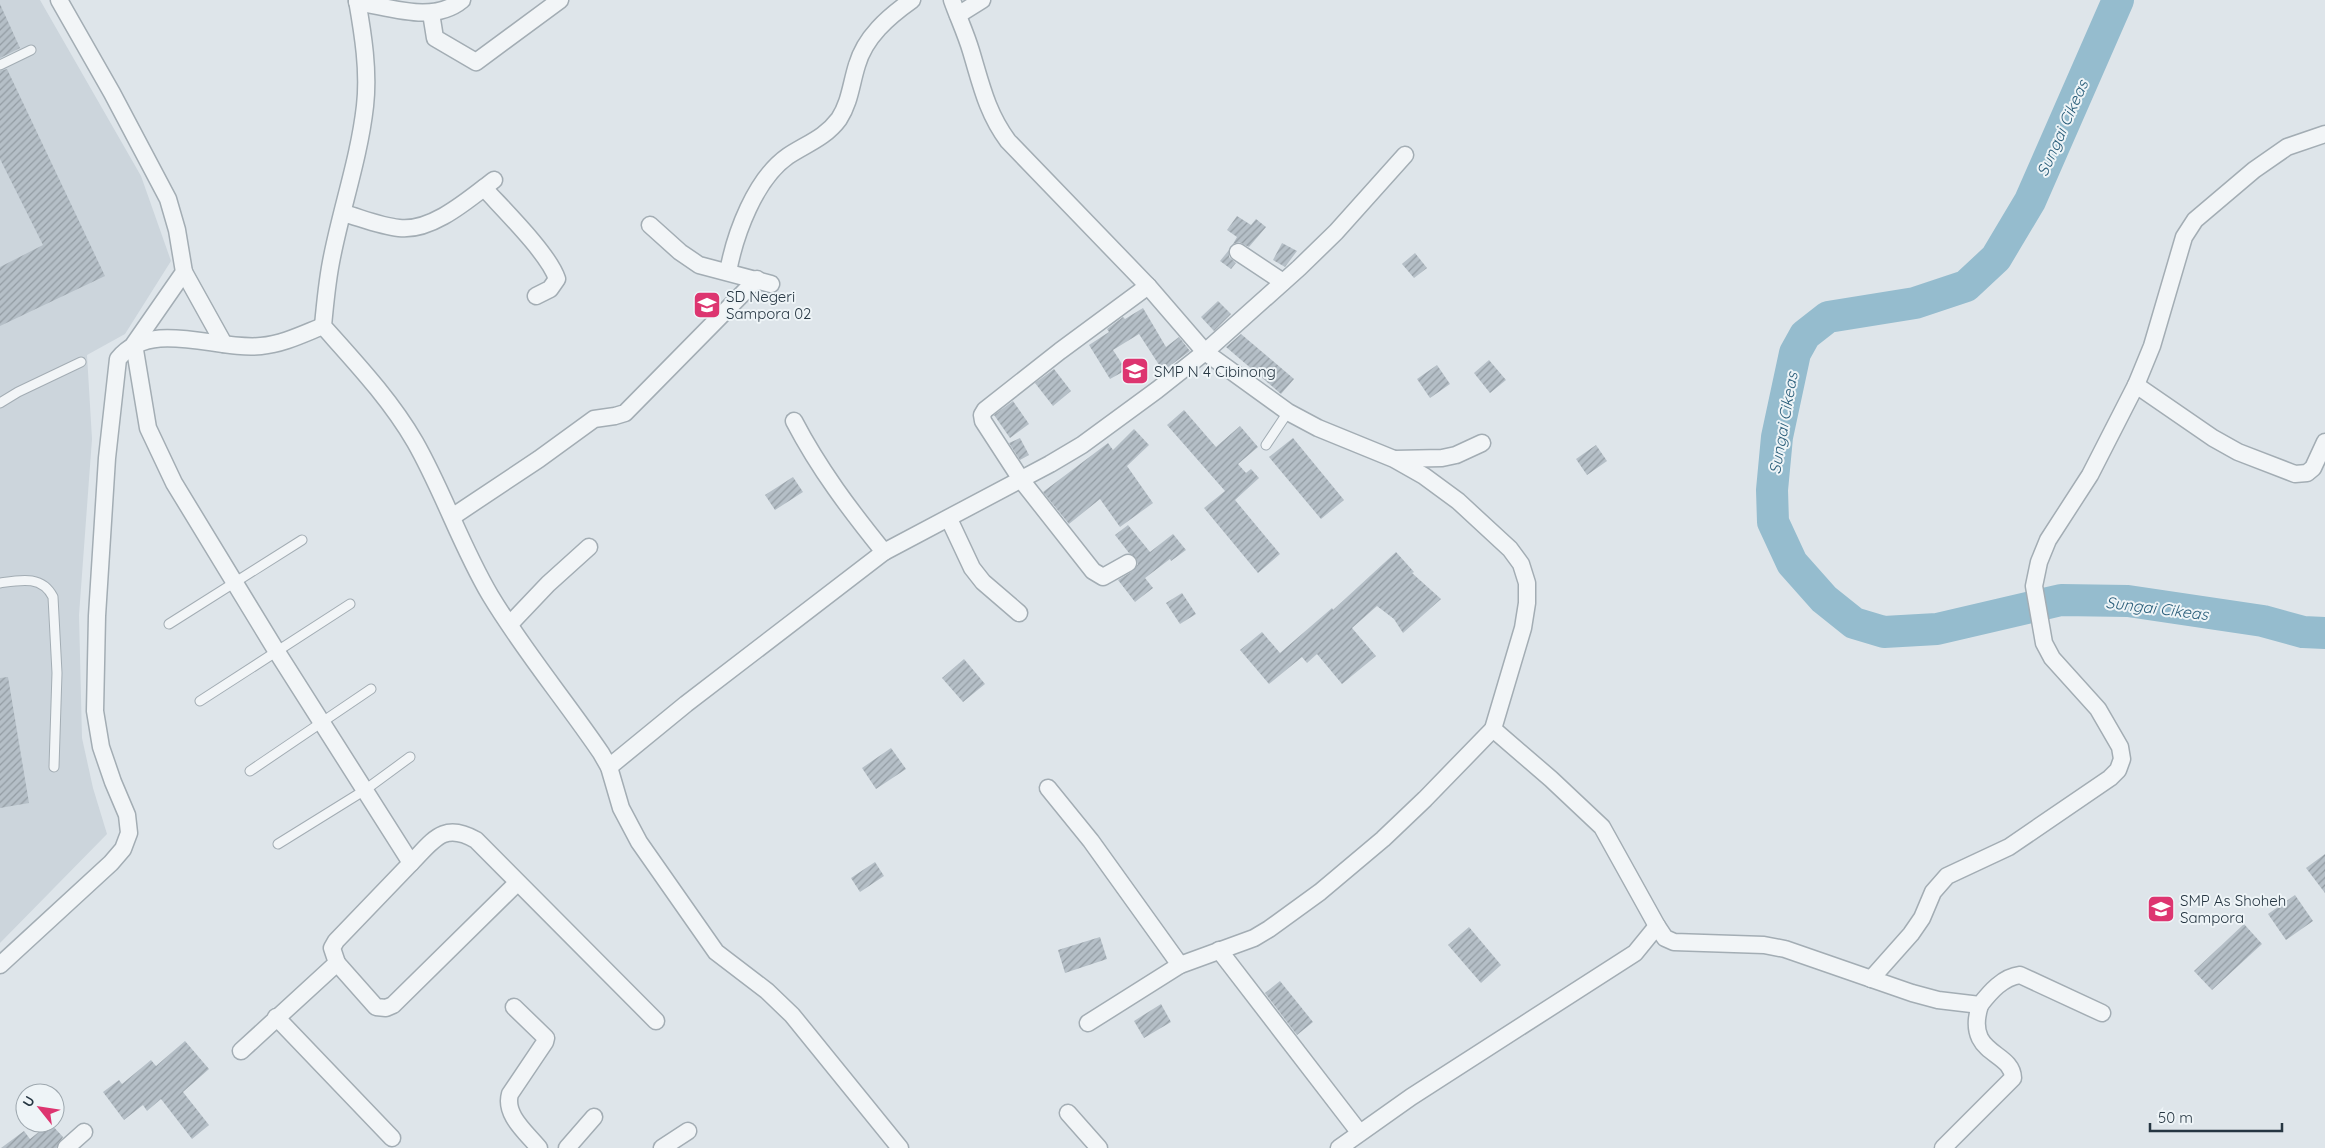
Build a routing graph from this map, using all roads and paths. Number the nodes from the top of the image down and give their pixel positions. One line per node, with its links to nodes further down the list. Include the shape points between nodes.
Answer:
1 (59, 0): 16 (street, via 168,199)
2 (462, 0): 8 (street, via 450,8)
3 (560, 0): 8 (street, via 476,62 435,38)
4 (912, 0): 17 (street, via 874,32 863,48 850,98 840,118 812,144 788,156 763,182 745,215)
5 (982, 0): 7 (street)
6 (357, 1): 8 (street); 13 (street, via 366,69 366,104)
7 (955, 8): 19 (street, via 995,124)
8 (431, 13)
9 (31, 50): 10 (lane)
10 (0, 66)
11 (2325, 134): 26 (street, via 2287,147 2195,220 2184,237 2152,346)
12 (1405, 156): 18 (street, via 1336,232)
13 (343, 213): 20 (street, via 400,228 418,227 435,222 489,184 555,272 555,284); 21 (street, via 331,261)
14 (650, 226): 17 (street, via 689,260)
15 (1238, 252): 18 (street)
16 (184, 272): 22 (street); 23 (street)
17 (728, 272): 35 (street, via 764,282 625,412 594,419)
18 (1283, 282): 24 (street)
19 (1148, 286): 24 (street); 34 (street, via 985,410 983,421)
20 (536, 296)
21 (323, 326): 23 (street, via 261,347); 35 (street, via 375,386 414,440)
22 (134, 344): 23 (street, via 159,339); 41 (street, via 148,428 174,483); 64 (street, via 118,359 99,586 95,710 100,747 127,815 129,833 123,849 111,862)
23 (224, 344)
24 (1204, 352): 28 (street); 34 (street, via 1082,445)
25 (81, 362): 27 (lane)
26 (2136, 385): 30 (street, via 2238,452 2295,474 2306,473 2313,468); 66 (street, via 2090,474 2048,540 2038,562 2034,586 2044,643 2052,658 2098,709 2120,747 2122,759 2118,770 2009,847 1947,876 1933,892 1914,930)
27 (0, 403)
28 (1288, 412): 32 (lane); 33 (street)
29 (794, 421): 39 (street, via 818,465)
30 (2325, 442)
31 (1482, 443): 33 (street, via 1442,458)
32 (1266, 445)
33 (1394, 459): 51 (street, via 1458,501 1510,549 1521,564 1527,583 1523,628)
34 (1022, 481): 36 (street); 40 (street, via 1098,575 1109,575)
35 (452, 517): 46 (street, via 474,567)
36 (949, 519): 39 (street); 44 (street, via 972,568 983,582)
37 (302, 540): 41 (lane)
38 (589, 547): 46 (street)
39 (884, 552): 53 (street)
40 (1128, 563)
41 (234, 582): 45 (lane); 47 (street)
42 (0, 583): 54 (lane, via 33,580 49,589 53,597 57,673)
43 (350, 604): 47 (lane)
44 (1019, 613)
45 (169, 624)
46 (510, 624): 53 (street)
47 (277, 652): 49 (lane); 50 (street)
48 (371, 689): 50 (lane)
49 (200, 701)
50 (323, 722): 55 (lane); 57 (street)
51 (1493, 729): 61 (street, via 1602,827); 62 (street, via 1383,839 1320,892 1254,938)
52 (410, 757): 57 (lane)
53 (610, 766): 84 (street, via 621,808 639,842 716,952 767,991 792,1015)
54 (54, 767)
55 (250, 771)
56 (1048, 788): 65 (street)
57 (364, 790): 58 (lane); 59 (street)
58 (278, 844)
59 (411, 863): 60 (street, via 437,837 450,831 463,833 476,840); 63 (street, via 336,940 332,948)
60 (517, 883): 63 (street, via 393,1005 376,1007); 71 (street)
61 (1657, 926): 66 (street, via 1665,938 1674,942 1784,948); 78 (street, via 1635,953)
62 (1219, 950): 65 (street); 78 (street)
63 (337, 963): 70 (street)
64 (0, 965)
65 (1180, 965): 72 (street)
66 (1870, 979): 67 (street, via 1938,1000)
67 (1980, 1005): 69 (street, via 2000,984 2020,975); 87 (street, via 1976,1023 1980,1040 2010,1069 2013,1078)
68 (514, 1007): 81 (street, via 546,1038 508,1101 511,1114)
69 (2102, 1014)
70 (276, 1017): 73 (street); 79 (street)
71 (656, 1021)
72 (1088, 1023)
73 (241, 1051)
74 (1068, 1113): 85 (street)
75 (594, 1117): 82 (street)
76 (688, 1131): 83 (street)
77 (84, 1132): 80 (street)
78 (1360, 1132): 86 (street)
79 (392, 1138)
80 (66, 1148)
81 (539, 1148)
82 (567, 1148)
83 (662, 1148)
84 (900, 1148)
85 (1099, 1148)
86 (1339, 1148)
87 (1943, 1148)

